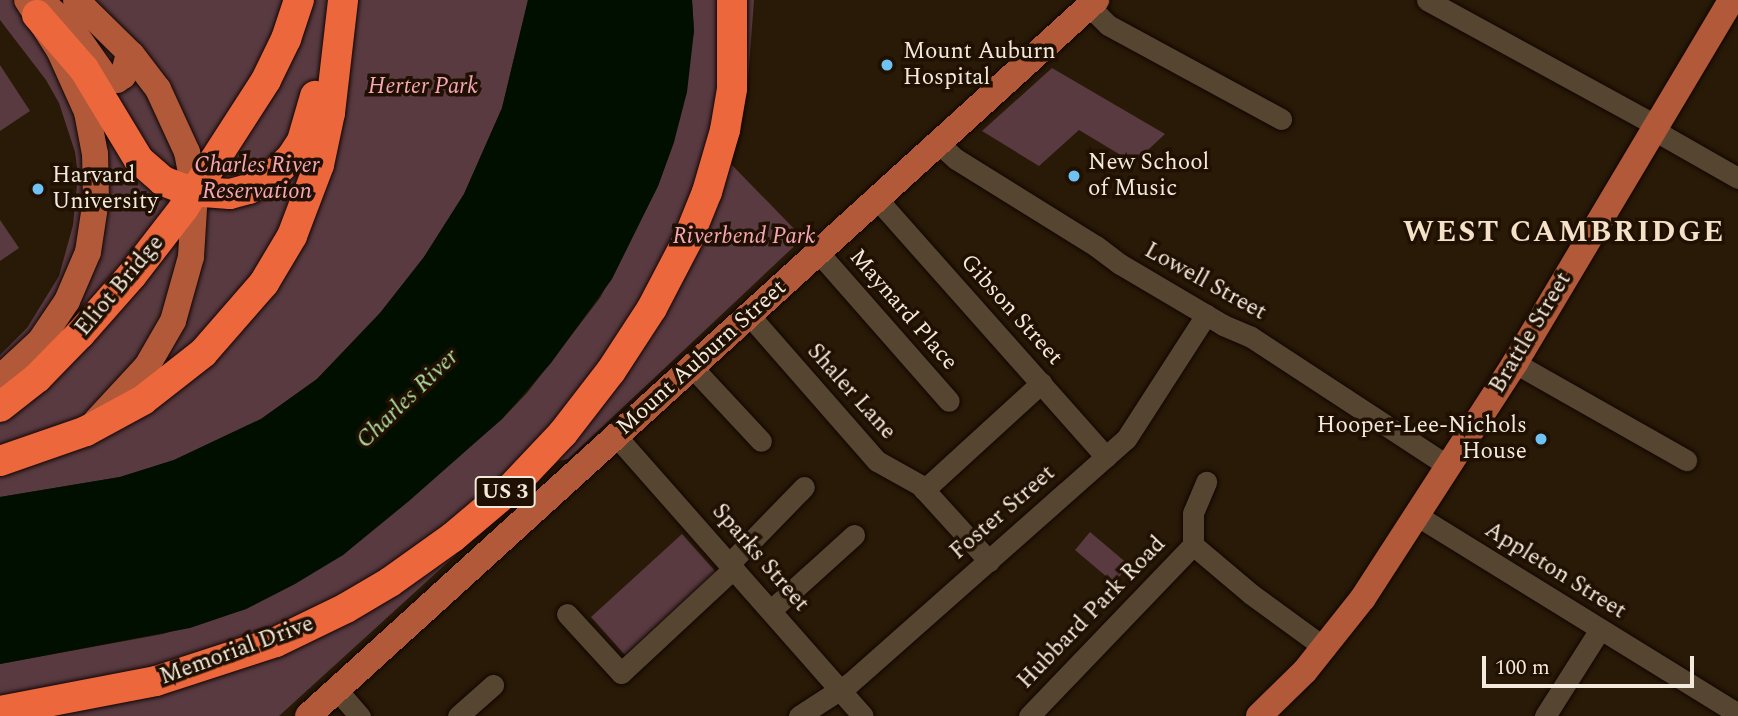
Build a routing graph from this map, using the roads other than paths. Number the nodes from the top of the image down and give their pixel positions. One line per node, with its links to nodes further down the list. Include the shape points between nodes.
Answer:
1 (76, 0): 9 (main road)
2 (299, 0): 14 (highway, Eliot Bridge, via 266,80)
3 (732, 0): 47 (highway, Memorial Drive / US 3, via 729,109 715,169 688,239 652,308 611,371 563,433 510,488 411,568 346,608 276,642 156,681)
4 (1427, 0): 11 (street)
5 (1731, 0): 11 (main road, Brattle Street)
6 (1092, 3): 10 (street, via 1108,24); 12 (main road, Mount Auburn Street)
7 (34, 5): 9 (main road, via 73,30 107,79 123,76); 14 (highway, via 84,69 139,160 163,181); 21 (main road, via 89,120 97,173 95,217 85,262 62,310 29,354)
8 (342, 10): 14 (highway, via 307,129 291,158 249,189 222,195); 25 (highway, via 321,158 302,214 279,260 242,312 203,353 143,400)
9 (129, 53): 14 (main road, via 152,80 174,118 190,160)
10 (1281, 119)
11 (1654, 127): 13 (street); 19 (main road, Brattle Street)
12 (938, 143): 15 (main road, Mount Auburn Street); 17 (street, Lowell Street, via 1119,264)
13 (1738, 178)
14 (195, 193): 24 (highway, Eliot Bridge, via 80,334 37,378); 25 (main road, via 191,257 173,321 142,372)
15 (877, 199): 16 (main road, Mount Auburn Street); 22 (street, Gibson Street)
16 (818, 252): 18 (main road, Mount Auburn Street); 23 (street, Maynard Place)
17 (1206, 315): 28 (street, Foster Street, via 1135,429); 31 (street, Lowell Street, via 1251,338)
18 (748, 316): 20 (main road, Mount Auburn Street); 34 (street, Shaler Lane, via 877,461)
19 (1515, 363): 29 (street); 31 (main road, Brattle Street)
20 (692, 367): 26 (main road, Mount Auburn Street); 27 (street)
21 (0, 379)
22 (1041, 383): 28 (street, Gibson Street); 34 (street)
23 (949, 401)
24 (0, 407)
25 (86, 431): 30 (highway)
26 (617, 436): 39 (street, Sparks Street); 45 (main road, Mount Auburn Street)
27 (761, 441)
28 (1106, 457): 38 (street, Foster Street)
29 (1686, 460)
30 (0, 461)
31 (1448, 466): 35 (main road, Brattle Street)
32 (1206, 482): 37 (street, via 1193,513)
33 (804, 487): 39 (street)
34 (924, 489): 38 (street, Shaler Lane)
35 (1416, 515): 42 (street, Appleton Street); 43 (main road, Brattle Street)
36 (854, 535): 40 (street)
37 (1193, 545): 43 (street, Hubbard Park Road); 54 (street, Hubbard Park Road)
38 (989, 561): 46 (street, Foster Street)
39 (732, 566): 40 (street, Sparks Street); 41 (street, via 621,673)
40 (771, 610): 46 (street, Sparks Street)
41 (567, 614)
42 (1599, 631): 48 (street, Appleton Street); 56 (street)
43 (1325, 648): 55 (main road, Brattle Street)
44 (494, 685): 51 (street)
45 (337, 690): 49 (main road, Mount Auburn Street); 50 (street)
46 (840, 691): 52 (street, Foster Street); 53 (street, Sparks Street)
47 (0, 711)
48 (1738, 714)
49 (308, 716)
50 (360, 716)
51 (458, 716)
52 (799, 716)
53 (863, 716)
54 (1029, 716)
55 (1259, 716)
56 (1545, 716)

